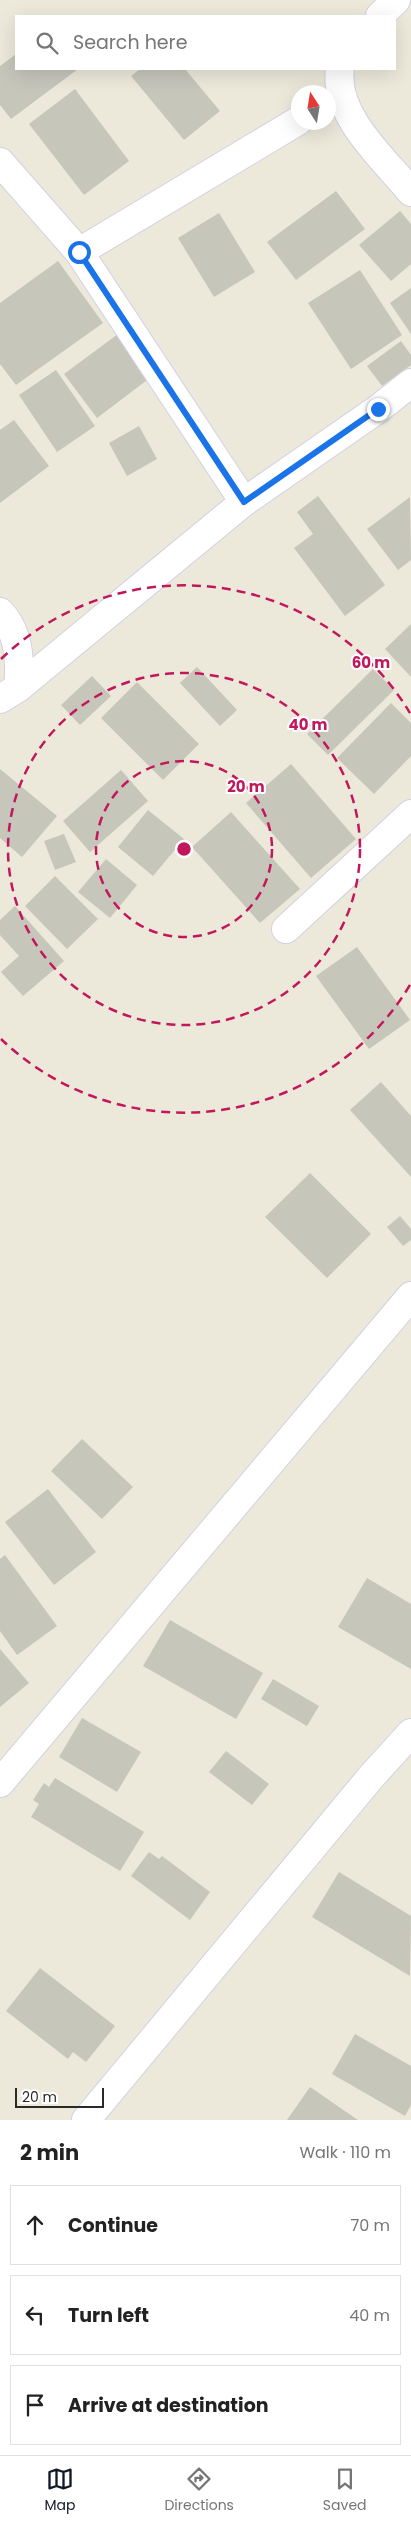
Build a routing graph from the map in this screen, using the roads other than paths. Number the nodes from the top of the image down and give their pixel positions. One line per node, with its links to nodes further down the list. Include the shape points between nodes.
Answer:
1 (396, 0): 2 (street)
2 (381, 15)
3 (340, 70): 4 (street)
4 (336, 93)
5 (336, 100): 8 (street)
6 (291, 125): 9 (street)
7 (0, 162): 9 (street)
8 (411, 192)
9 (79, 252): 11 (street)
10 (411, 383): 11 (street)
11 (244, 502): 13 (street)
12 (0, 612): 13 (street, via 10,622 20,672)
13 (9, 694)
14 (411, 814): 15 (street)
15 (286, 930)
16 (411, 1296): 18 (street)
17 (411, 1733): 19 (street)
18 (0, 1783)
19 (86, 2120)

